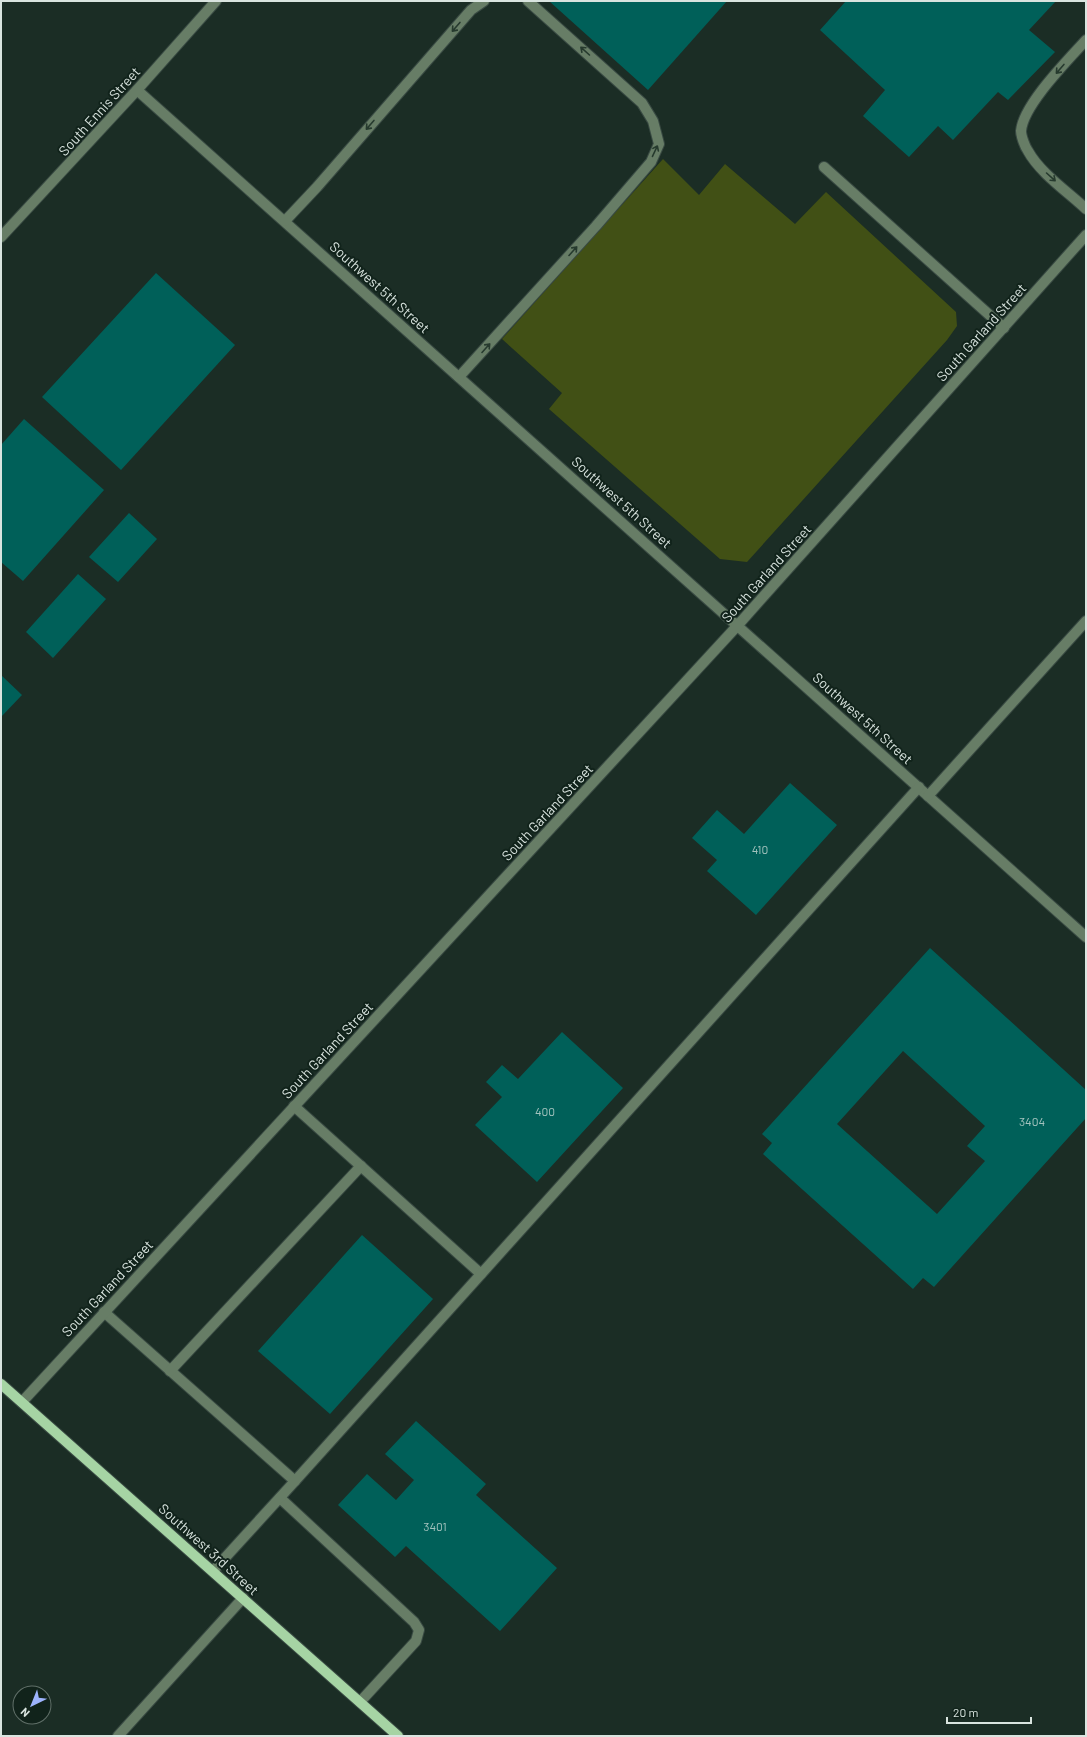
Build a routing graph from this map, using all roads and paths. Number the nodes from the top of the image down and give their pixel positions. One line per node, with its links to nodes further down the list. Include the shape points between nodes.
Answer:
1 (216, 1): 5 (street, South Ennis Street)
2 (484, 1): 8 (street, one-way to 8, via 471,10)
3 (528, 1): 12 (street, one-way to 3, via 651,162 659,144 653,120 642,103)
4 (1086, 40): 7 (street, one-way to 7, via 1028,110 1021,131 1027,151 1041,168)
5 (137, 90): 8 (street, Southwest 5th Street); 10 (street, South Ennis Street)
6 (824, 167): 11 (street)
7 (1086, 209)
8 (285, 221): 12 (street, Southwest 5th Street)
9 (1086, 235): 11 (street, South Garland Street)
10 (1, 238)
11 (1004, 328): 14 (street, South Garland Street)
12 (459, 377): 14 (street, Southwest 5th Street)
13 (1086, 621): 16 (street)
14 (738, 625): 15 (street, Southwest 5th Street); 18 (street, South Garland Street)
15 (919, 787): 16 (street, Southwest 5th Street); 20 (street)
16 (928, 796): 17 (street, Southwest 5th Street)
17 (1086, 937)
18 (294, 1106): 19 (street); 21 (street, South Garland Street)
19 (361, 1166): 20 (street); 22 (street)
20 (482, 1274): 25 (street)
21 (104, 1312): 22 (street); 24 (street, South Garland Street)
22 (170, 1371): 25 (street)
23 (1, 1384): 24 (main road, Southwest 3rd Street)
24 (22, 1402): 27 (main road, Southwest 3rd Street)
25 (295, 1481): 26 (street)
26 (280, 1498): 27 (street); 29 (street, via 414,1622 419,1630 416,1641)
27 (213, 1571): 28 (main road, Southwest 3rd Street)
28 (243, 1598): 29 (main road, Southwest 3rd Street); 30 (street)
29 (360, 1702): 31 (main road, Southwest 3rd Street)
30 (118, 1736)
31 (398, 1736)

